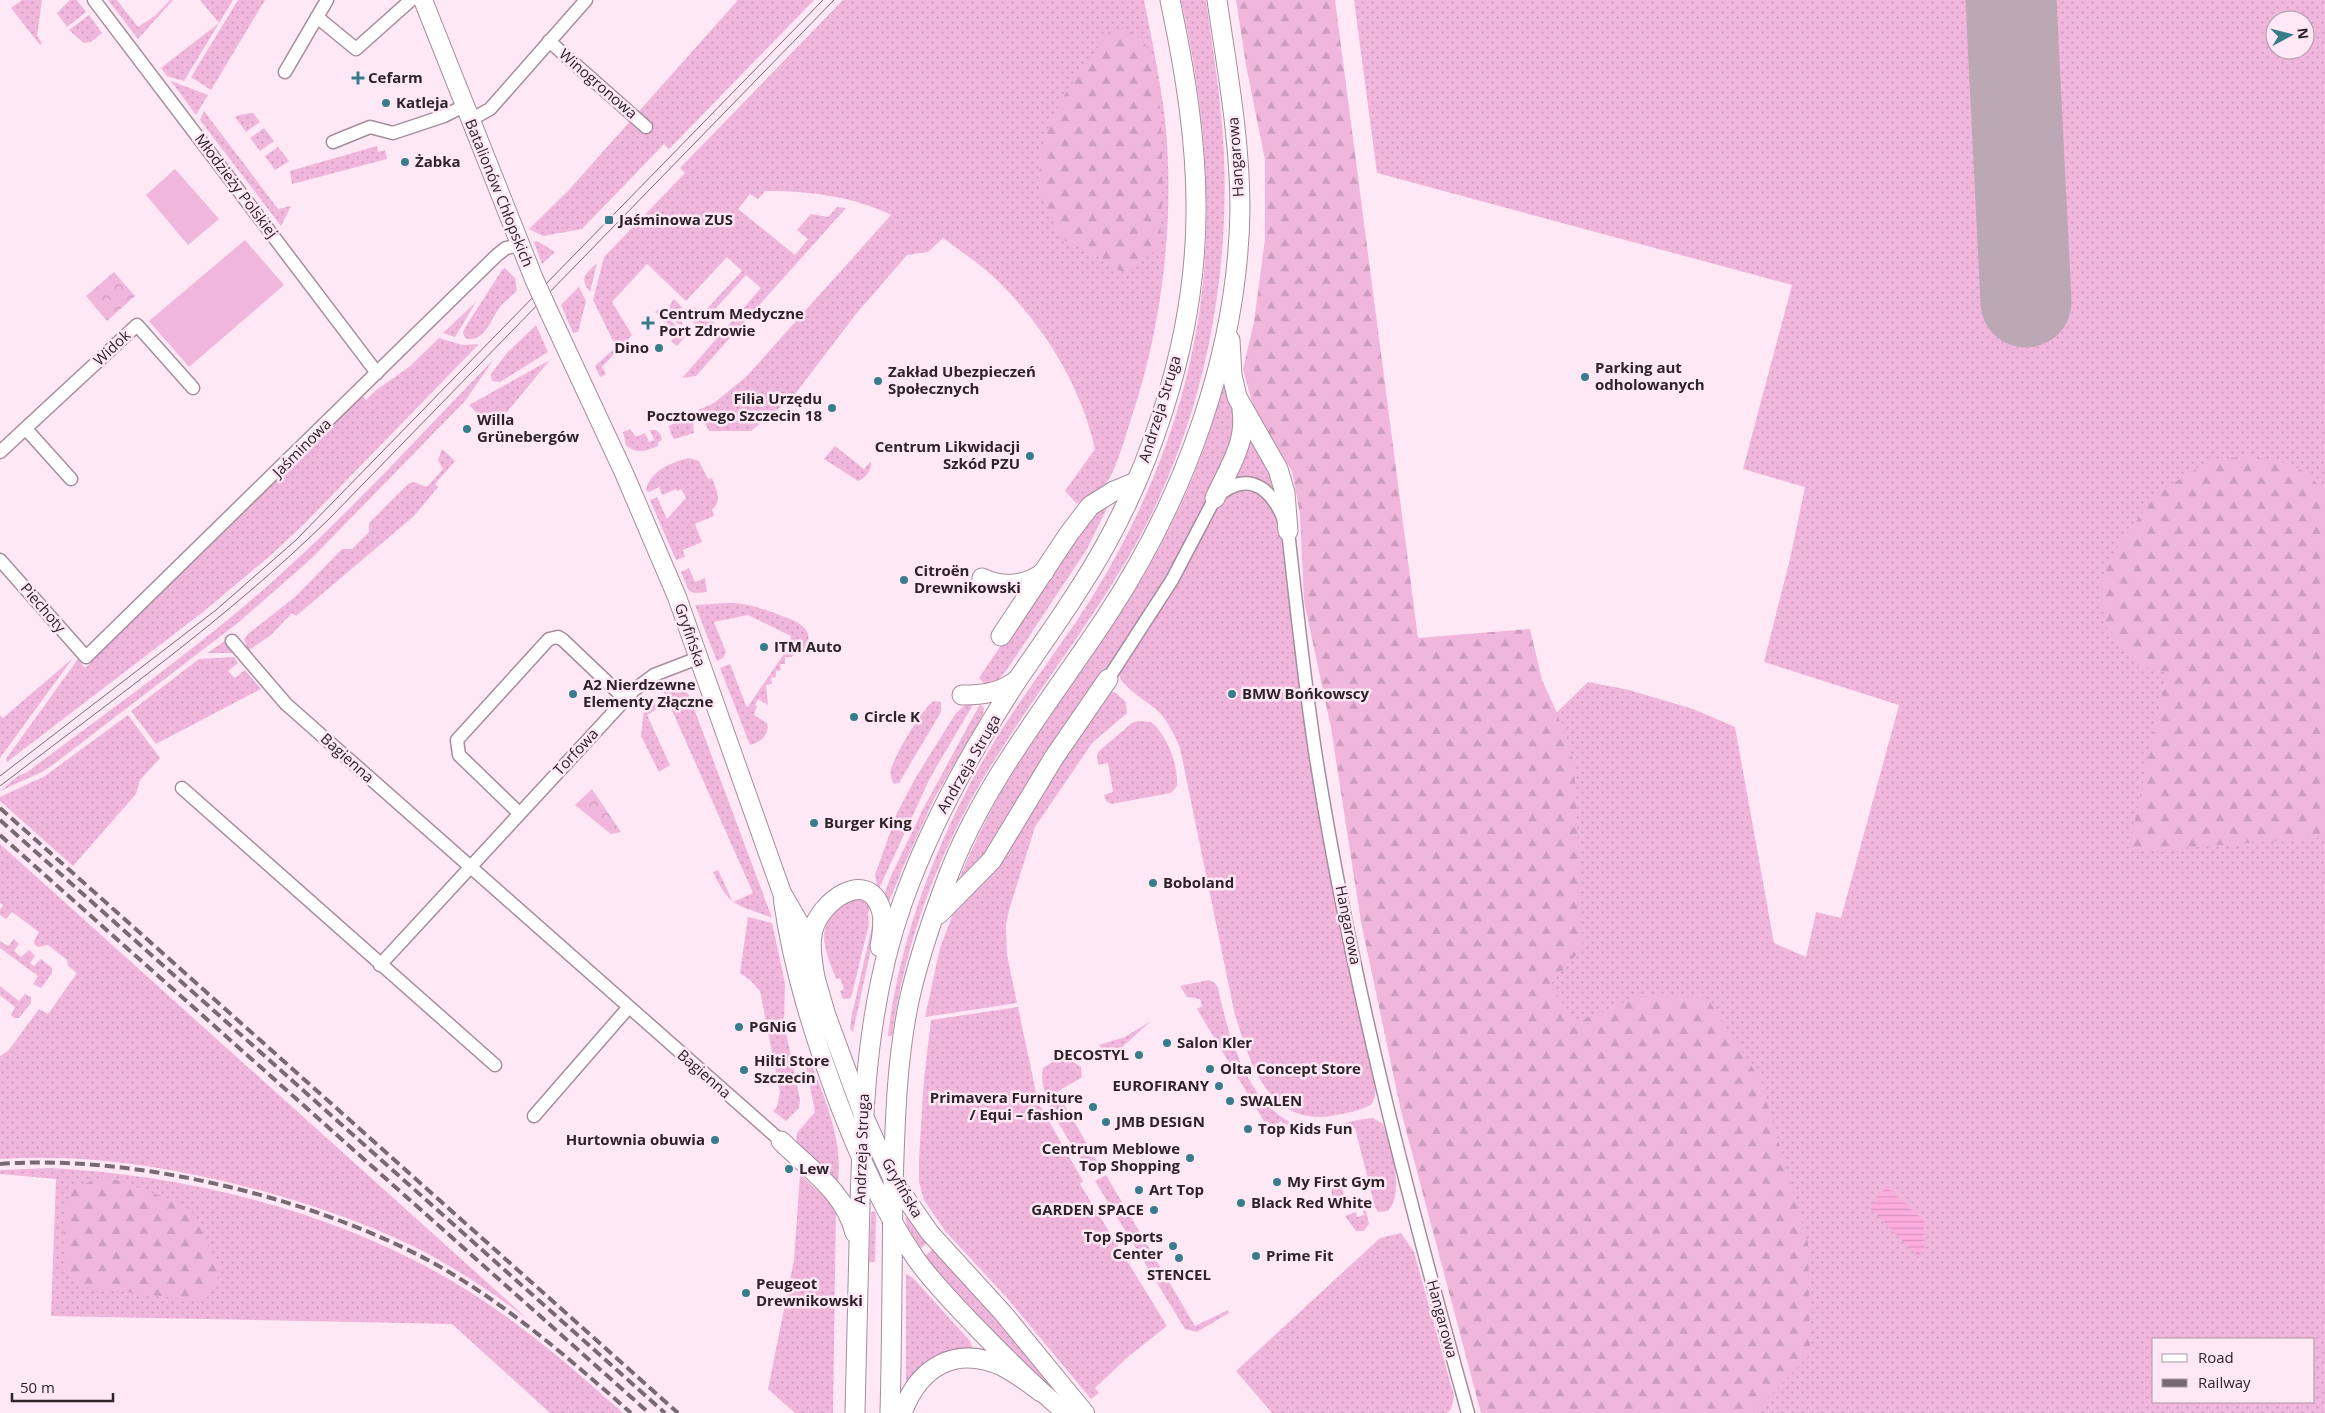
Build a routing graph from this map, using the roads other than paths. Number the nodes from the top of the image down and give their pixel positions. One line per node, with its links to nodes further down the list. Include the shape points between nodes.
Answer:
1 (94, 0): 16 (street, Młodzieży Polskiej)
2 (327, 0): 8 (street)
3 (411, 0): 8 (street, via 356,49)
4 (423, 0): 11 (street, Batalionów Chłopskich)
5 (586, 0): 9 (street, Winogronowa)
6 (1170, 0): 23 (main road, Andrzeja Struga, via 1187,89 1194,149 1195,246 1188,307 1177,358 1152,444)
7 (1217, 0): 15 (main road, Hangarowa, via 1234,117 1240,206)
8 (317, 17): 10 (street)
9 (549, 42): 11 (street, Winogronowa, via 490,109); 12 (street, Winogronowa)
10 (285, 72)
11 (467, 113): 13 (street, Winogronowa, via 444,116 393,133 370,128); 14 (street, Batalionów Chłopskich)
12 (646, 127)
13 (334, 142)
14 (520, 245): 16 (street, Jaśminowa, via 506,248 497,255); 17 (street, Batalionów Chłopskich, bridge)
15 (1229, 315): 19 (main road, via 1232,375); 41 (main road, via 1208,403 1173,496 1107,615 984,801 948,875)
16 (378, 373): 31 (street, Jaśminowa)
17 (581, 383): 32 (street, Gryfińska, via 655,546)
18 (194, 388): 20 (street, Widok, via 137,325)
19 (1241, 406): 24 (main road, via 1243,434); 25 (main road, via 1278,469 1285,493)
20 (26, 429): 21 (street, Widok); 22 (street)
21 (0, 452)
22 (72, 479)
23 (1136, 482): 27 (main road, via 1090,506); 33 (main road, Andrzeja Struga, via 1081,586)
24 (1215, 498): 25 (street, Hangarowa, via 1225,489 1251,484 1276,501); 34 (street, via 1172,580)
25 (1288, 531): 60 (street, Hangarowa, via 1316,752 1355,963 1400,1164)
26 (0, 560): 31 (street, Piechoty)
27 (1045, 571): 28 (main road, via 1032,580 1016,584 999,584); 29 (main road)
28 (982, 578)
29 (1001, 636)
30 (232, 641): 39 (street, Bagienna, via 286,704)
31 (86, 657)
32 (698, 658): 36 (street, Torfowa, via 654,675); 40 (street, Gryfińska)
33 (1018, 679): 35 (main road, via 998,692); 45 (main road, Andrzeja Struga, via 956,783 921,854 893,933)
34 (1108, 679): 41 (main road, via 1053,759 992,860 943,908)
35 (962, 695)
36 (625, 699): 38 (street, Torfowa); 38 (street, via 563,640 558,637 549,639 457,740 459,755)
37 (182, 788): 42 (street)
38 (519, 813): 39 (street, Torfowa)
39 (470, 867): 42 (street); 44 (street, Bagienna)
40 (782, 893): 43 (street, Gryfińska, via 800,924); 50 (street, Gryfińska, via 802,998)
41 (928, 932): 51 (main road, via 909,1001 900,1056)
42 (380, 965): 46 (street)
43 (816, 980): 45 (main road, via 812,936 820,915 831,900 841,894 857,890 871,895 880,907 883,924); 47 (street, Gryfińska)
44 (628, 1008): 48 (street); 49 (street, Bagienna)
45 (872, 1027): 47 (main road, Andrzeja Struga)
46 (495, 1064)
47 (862, 1112): 50 (main road, Andrzeja Struga); 51 (street, Gryfińska)
48 (534, 1116)
49 (780, 1141): 53 (main road, via 840,1198 854,1228)
50 (861, 1160): 52 (street, Gryfińska); 53 (main road, Andrzeja Struga)
51 (894, 1180): 52 (main road); 59 (street, Gryfińska, via 930,1233 1003,1313)
52 (893, 1221): 54 (street, Gryfińska, via 916,1258 946,1296); 56 (main road)
53 (858, 1254): 55 (main road, Andrzeja Struga)
54 (1041, 1392): 57 (main road, via 994,1363 961,1358 942,1364 923,1376 913,1388); 58 (street, Gryfińska)
55 (856, 1413)
56 (890, 1413)
57 (902, 1413)
58 (1066, 1413)
59 (1085, 1413)
60 (1468, 1413)

